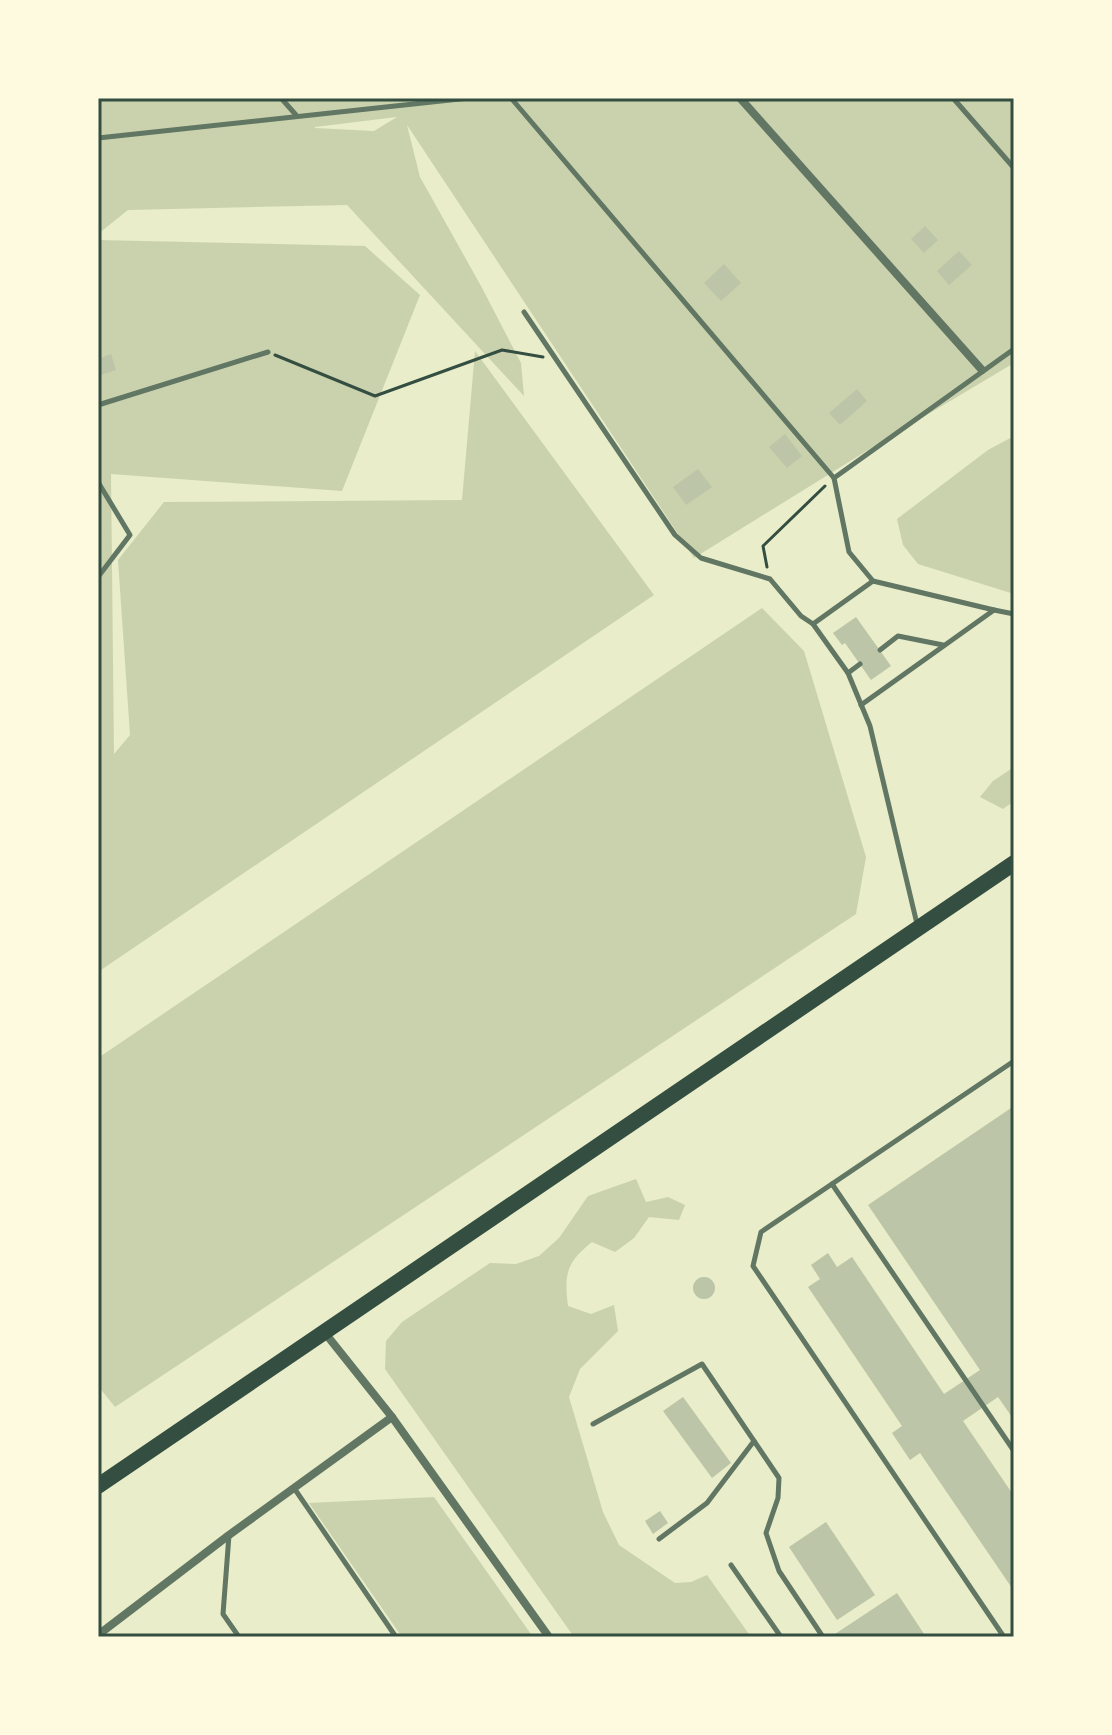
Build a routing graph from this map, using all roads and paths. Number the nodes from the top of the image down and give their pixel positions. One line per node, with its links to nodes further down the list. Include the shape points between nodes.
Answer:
1 (281, 98): 6 (lane)
2 (469, 98): 6 (lane)
3 (511, 98): 15 (lane)
4 (740, 98): 13 (street)
5 (953, 98): 8 (lane)
6 (296, 115): 7 (lane)
7 (98, 138)
8 (1014, 168)
9 (524, 312): 12 (lane)
10 (1014, 349): 13 (lane)
11 (268, 352): 12 (path, via 375,396 502,350); 14 (lane)
12 (554, 359): 18 (lane, via 675,535 701,558)
13 (982, 370): 15 (lane)
14 (98, 405)
15 (834, 478): 18 (path, via 763,546); 19 (lane, via 849,552)
16 (98, 482): 17 (lane, via 130,535)
17 (98, 577)
18 (770, 579): 22 (lane)
19 (873, 581): 20 (lane); 22 (lane)
20 (994, 610): 21 (lane); 23 (lane)
21 (1014, 614)
22 (813, 624): 26 (lane)
23 (944, 645): 24 (lane, via 898,636); 27 (lane)
24 (880, 650)
25 (860, 664): 26 (lane)
26 (848, 673): 27 (lane)
27 (861, 705): 29 (lane)
28 (1014, 863): 29 (highway)
29 (918, 928): 32 (highway)
30 (1014, 1061): 31 (lane)
31 (832, 1184): 36 (lane); 48 (lane, via 761,1232 753,1266)
32 (325, 1333): 33 (street); 37 (highway)
33 (392, 1417): 38 (street); 45 (street)
34 (593, 1424): 35 (lane, via 702,1364)
35 (754, 1441): 40 (lane, via 707,1503); 47 (lane, via 779,1478 766,1533 779,1571)
36 (1014, 1451)
37 (98, 1486)
38 (294, 1488): 39 (street); 44 (lane)
39 (229, 1535): 42 (street); 43 (lane, via 223,1614)
40 (659, 1539)
41 (731, 1565): 46 (lane)
42 (98, 1635)
43 (239, 1637)
44 (396, 1637)
45 (549, 1637)
46 (781, 1637)
47 (823, 1637)
48 (1004, 1637)

